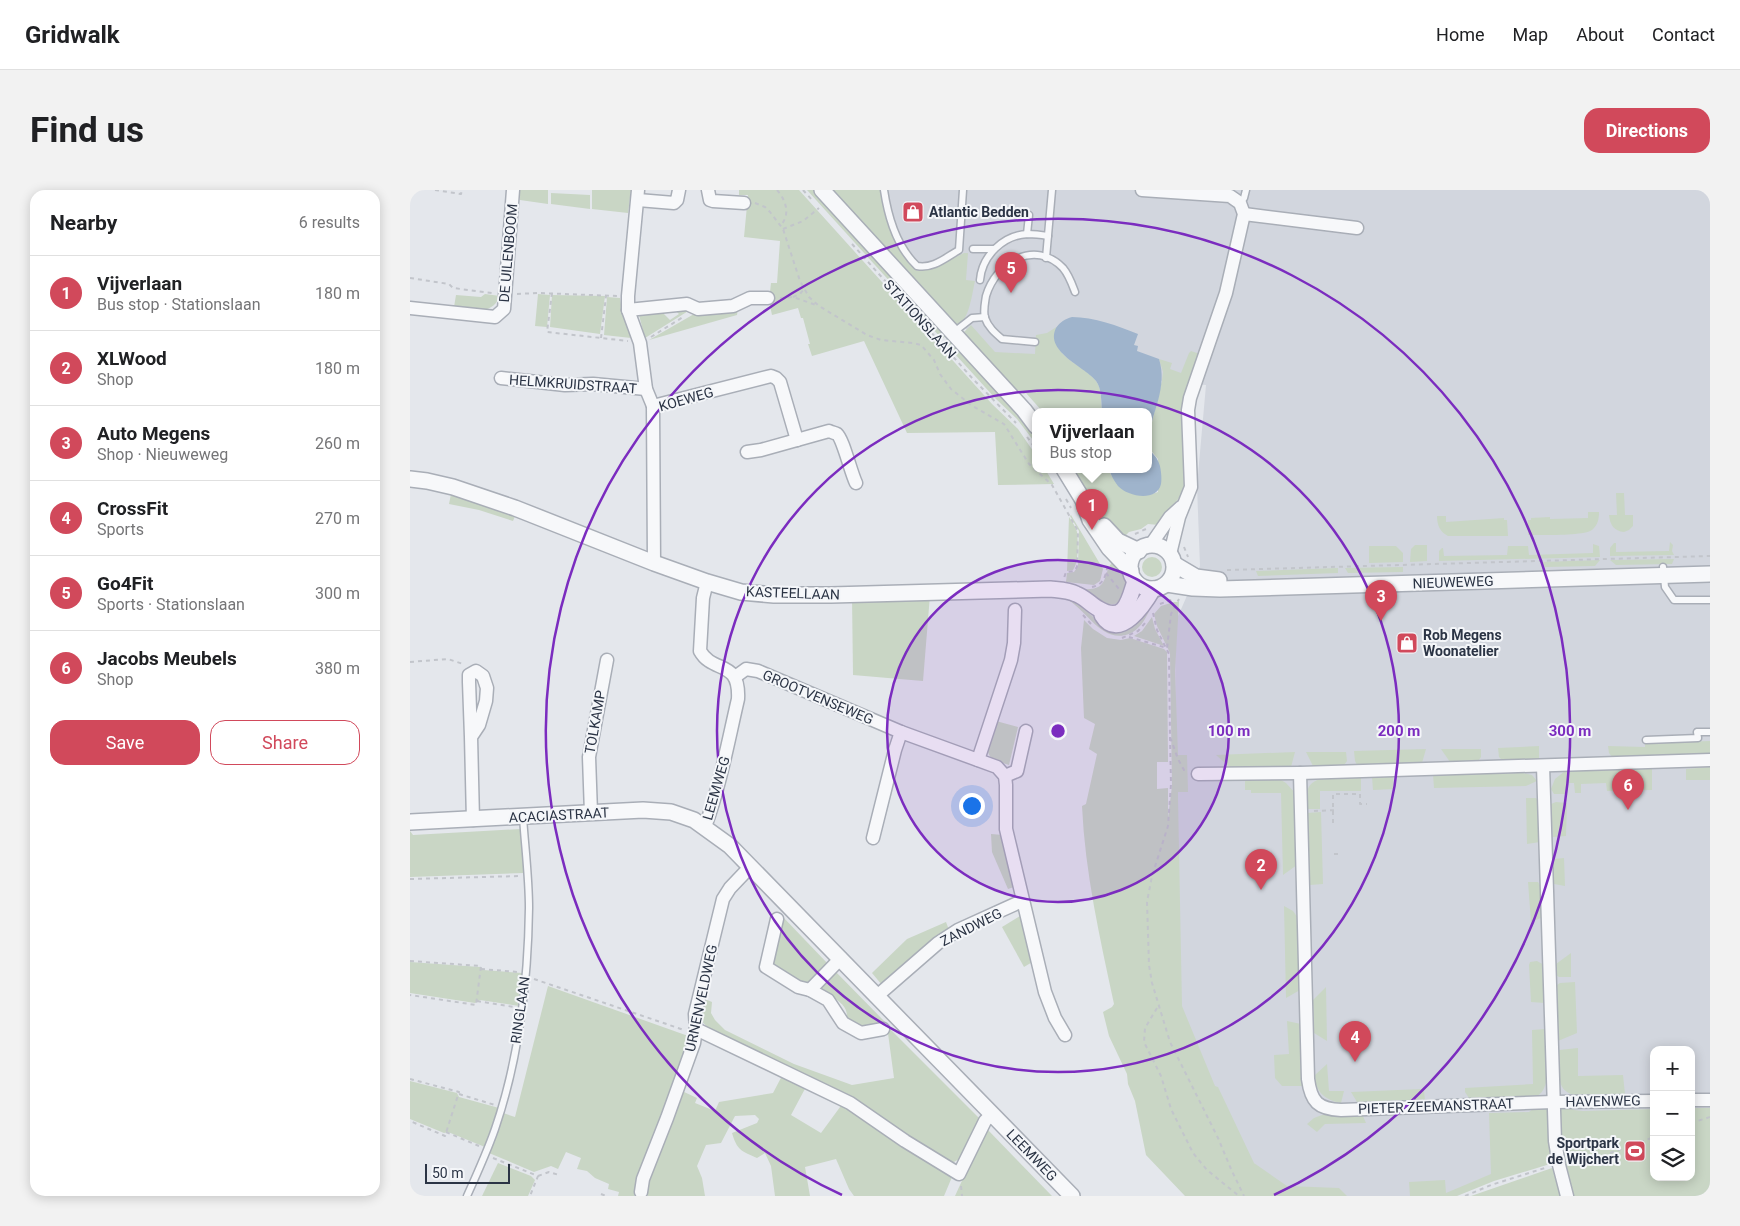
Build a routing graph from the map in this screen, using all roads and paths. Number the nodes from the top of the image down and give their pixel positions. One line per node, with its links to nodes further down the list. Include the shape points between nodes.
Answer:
1 (435, 190): 2 (path, via 461,194)
2 (462, 190)
3 (513, 190): 36 (street, DE UILENBOOM, via 504,309 495,317)
4 (679, 190): 13 (street, HELMKRUIDSTRAAT, via 674,203)
5 (708, 190): 15 (street, via 710,200)
6 (777, 190): 19 (path, via 786,209)
7 (803, 190): 14 (path)
8 (884, 190): 9 (lane, via 902,248 917,266 925,268 959,250)
9 (963, 190)
10 (1052, 190): 23 (lane)
11 (1142, 190): 17 (street, via 1224,195 1233,198)
12 (1246, 190): 17 (lane)
13 (638, 195): 38 (street, HELMKRUIDSTRAAT)
14 (818, 196): 40 (street, STATIONSLAAN)
15 (744, 203): 19 (path, via 765,207)
16 (819, 208): 21 (path, via 803,221)
17 (1242, 209): 20 (street); 57 (street, via 1226,293 1190,398 1191,487)
18 (1029, 215): 22 (lane)
19 (780, 226): 21 (path)
20 (1358, 228)
21 (783, 229): 29 (path)
22 (1027, 234): 23 (lane); 26 (lane)
23 (1048, 236): 27 (lane)
24 (851, 243): 47 (path, STATIONSLAAN)
25 (973, 248): 26 (lane)
26 (994, 249): 28 (lane, via 982,266)
27 (1046, 258): 30 (lane, via 1063,269); 39 (lane, via 1025,256 1001,269 988,290)
28 (980, 280)
29 (804, 289): 33 (path); 35 (path)
30 (1075, 292)
31 (552, 293): 41 (path, via 547,332)
32 (606, 295): 41 (path)
33 (793, 297): 34 (path); 35 (path)
34 (768, 298): 37 (street, via 750,298 733,306)
35 (819, 306): 51 (path, via 867,336 921,345 951,388 971,405 1004,424)
36 (410, 308)
37 (698, 308): 38 (street, via 687,304); 43 (path)
38 (628, 310): 43 (street, HELMKRUIDSTRAAT)
39 (985, 317): 40 (lane, via 972,318); 42 (lane, via 990,328 1002,339)
40 (953, 333): 48 (street, STATIONSLAAN, via 1024,410)
41 (601, 338): 43 (path)
42 (1034, 342)
43 (640, 343): 45 (street, HELMKRUIDSTRAAT)
44 (501, 378): 45 (street, HELMKRUIDSTRAAT)
45 (646, 390): 46 (street, HELMKRUIDSTRAAT)
46 (653, 406): 49 (street, KOEWEG, via 771,376 780,382); 61 (street, KOEWEG)
47 (1020, 427)
48 (1030, 429)
49 (797, 440): 50 (street); 55 (street, via 830,431 836,433)
50 (747, 452)
51 (1032, 466)
52 (1039, 473): 67 (path, via 1052,485 1078,531 1077,567 1066,572)
53 (1066, 473): 56 (street)
54 (410, 479): 61 (street, KASTEELLAAN, via 453,487 506,505)
55 (856, 483)
56 (1082, 500): 58 (street, via 1114,537 1125,545); 66 (street, via 1090,520)
57 (1183, 506): 58 (street); 60 (street)
58 (1144, 548): 60 (street, via 1161,547); 66 (street, via 1132,560)
59 (1710, 556): 63 (path, NIEUWEWEG)
60 (1172, 559): 64 (street, NIEUWEWEG, via 1196,577 1217,580); 69 (street, via 1173,575)
61 (654, 563): 68 (street, KASTEELLAAN)
62 (1710, 566): 64 (street, NIEUWEWEG)
63 (1221, 570)
64 (1664, 571): 65 (street, NIEUWEWEG); 69 (street, NIEUWEWEG, via 1220,589); 70 (lane, via 1665,587 1674,600)
65 (1710, 574)
66 (1133, 576): 69 (street, via 1146,588); 71 (street, via 1128,603 1121,612 1114,614)
67 (1064, 580)
68 (707, 582): 71 (street, KASTEELLAAN, via 741,592 774,595 1050,589 1077,594); 78 (street, via 700,650 702,655 728,669)
69 (1160, 586): 71 (street, KASTEELLAAN, via 1137,614 1124,622 1108,622)
70 (1710, 600)
71 (1099, 609)
72 (1015, 610): 85 (street, via 1011,660)
73 (1128, 636): 74 (path)
74 (1167, 648): 74 (path, via 1155,626 1155,607 1180,598 1170,614); 83 (path)
75 (606, 660): 95 (street, TOLKAMP, via 589,757)
76 (410, 662): 77 (path, via 448,659 466,665)
77 (473, 672): 82 (street, via 468,682); 82 (street, via 483,676 487,688 479,725)
78 (735, 677): 80 (street, GROOTVENSEWEG, via 746,669 758,671); 100 (street, LEEMWEG, via 738,699 718,787)
79 (1026, 731): 90 (street, via 1017,771)
80 (901, 732): 85 (street, GROOTVENSEWEG); 101 (street)
81 (1710, 732): 84 (lane, via 1698,732 1698,738)
82 (471, 737): 97 (street)
83 (1170, 737): 89 (path, via 1184,770); 117 (path, via 1168,826 1147,902 1149,965)
84 (1646, 740)
85 (978, 760): 90 (street, GROOTVENSEWEG, via 997,767)
86 (1710, 760): 87 (street)
87 (1543, 766): 88 (street); 127 (street)
88 (1300, 773): 89 (street); 127 (street, PIETER ZEEMANSTRAAT, via 1308,1079 1314,1100 1324,1108 1341,1110)
89 (1198, 774)
90 (1004, 776): 107 (street, via 1006,829)
91 (1367, 804): 93 (path, via 1360,804 1360,794 1333,794)
92 (1320, 810): 93 (path)
93 (1332, 810): 94 (path); 99 (path)
94 (1338, 810)
95 (591, 813): 96 (street, ACACIASTRAAT); 100 (street, ACACIASTRAAT, via 671,812)
96 (524, 817): 97 (street, ACACIASTRAAT); 105 (lane, RINGLAAN)
97 (473, 820): 98 (street, ACACIASTRAAT)
98 (410, 822)
99 (1333, 824)
100 (705, 827): 104 (street, LEEMWEG)
101 (873, 838)
102 (1334, 854): 103 (path)
103 (1340, 854)
104 (750, 867): 109 (street, LEEMWEG); 120 (street, URNENVELDWEG, via 724,899 695,1014)
105 (527, 876): 106 (path); 112 (lane, RINGLAAN, via 529,906)
106 (410, 879)
107 (1022, 901): 115 (street, ZANDWEG, via 958,930 938,943); 121 (street, via 1045,992)
108 (777, 919): 113 (street, via 766,967 798,987)
109 (842, 955): 113 (street); 115 (street, LEEMWEG)
110 (410, 961): 111 (path, via 481,966)
111 (481, 969): 112 (path); 116 (path)
112 (525, 974): 118 (lane, RINGLAAN); 120 (path)
113 (810, 990): 119 (street, via 828,1000 843,1024 861,1032)
114 (410, 995): 116 (path, via 476,1005)
115 (877, 996): 129 (street, LEEMWEG)
116 (477, 1001): 118 (path)
117 (1158, 1007): 145 (path, via 1144,1028 1144,1042 1161,1076 1171,1109 1193,1153 1206,1170); 146 (path, via 1170,1042)
118 (521, 1008): 128 (lane, RINGLAAN)
119 (883, 1029)
120 (696, 1031): 129 (street, via 850,1103 959,1174 985,1121); 140 (street, URNENVELDWEG)
121 (1065, 1035)
122 (410, 1079): 123 (path)
123 (458, 1094): 128 (path); 133 (path)
124 (1650, 1100): 127 (street, HAVENWEG)
125 (1695, 1100): 126 (street)
126 (1710, 1100)
127 (1553, 1102): 136 (street)
128 (502, 1107): 135 (lane, RINGLAAN)
129 (994, 1111): 144 (street, LEEMWEG)
130 (1710, 1117): 132 (path)
131 (410, 1121): 133 (path, via 445,1136)
132 (1695, 1122)
133 (446, 1132): 135 (path)
134 (1650, 1138): 136 (path, via 1580,1164)
135 (486, 1152): 138 (path); 141 (lane, RINGLAAN)
136 (1558, 1165): 147 (path); 148 (street)
137 (559, 1175): 138 (path, via 549,1172)
138 (538, 1176): 142 (path)
139 (601, 1194): 143 (path)
140 (640, 1194)
141 (467, 1196)
142 (530, 1196)
143 (606, 1196)
144 (1072, 1196)
145 (1239, 1196)
146 (1244, 1196)
147 (1465, 1196)
148 (1568, 1196)

